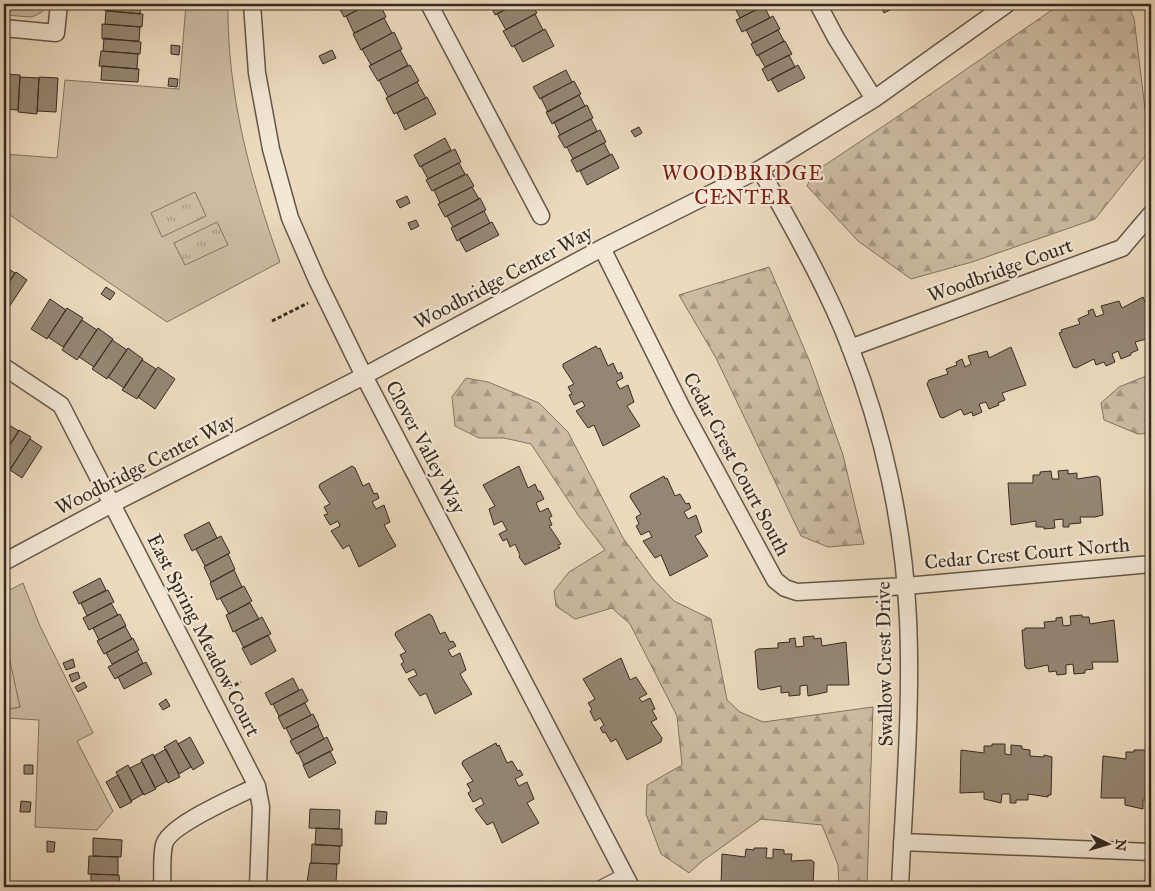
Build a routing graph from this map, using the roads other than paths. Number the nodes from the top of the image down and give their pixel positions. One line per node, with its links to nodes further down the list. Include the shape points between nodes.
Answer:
1 (59, 4): 6 (street, via 56,33)
2 (252, 4): 14 (street, Clover Valley Way, via 257,73 271,149 290,218 316,280)
3 (429, 4): 10 (street)
4 (818, 4): 7 (street)
5 (1007, 4): 7 (street, Woodbridge Center Way)
6 (4, 28)
7 (874, 99): 8 (street, Woodbridge Center Way)
8 (760, 169): 11 (street, Woodbridge Center Way); 12 (street, Swallow Crest Drive, via 815,270)
9 (1151, 214): 12 (street, Woodbridge Court, via 1122,248)
10 (541, 216)
11 (602, 248): 14 (street, Woodbridge Center Way); 18 (street, Cedar Crest Court South, via 683,410 775,580 797,592)
12 (850, 348): 18 (street, Swallow Crest Drive, via 882,446)
13 (4, 367): 15 (street, East Spring Meadow Court, via 61,405)
14 (364, 376): 15 (street, Woodbridge Center Way); 22 (street, Clover Valley Way)
15 (112, 504): 16 (street, Woodbridge Center Way); 19 (street, East Spring Meadow Court)
16 (4, 562)
17 (1151, 564): 18 (street, Cedar Crest Court North)
18 (906, 586): 20 (street, Swallow Crest Drive, via 909,649)
19 (257, 786): 23 (street, via 169,835 164,844); 24 (street, East Spring Meadow Court, via 262,806)
20 (902, 842): 21 (street); 26 (street, Swallow Crest Drive)
21 (1151, 852)
22 (628, 880): 25 (lane)
23 (162, 887)
24 (258, 887)
25 (597, 887)
26 (900, 887)

